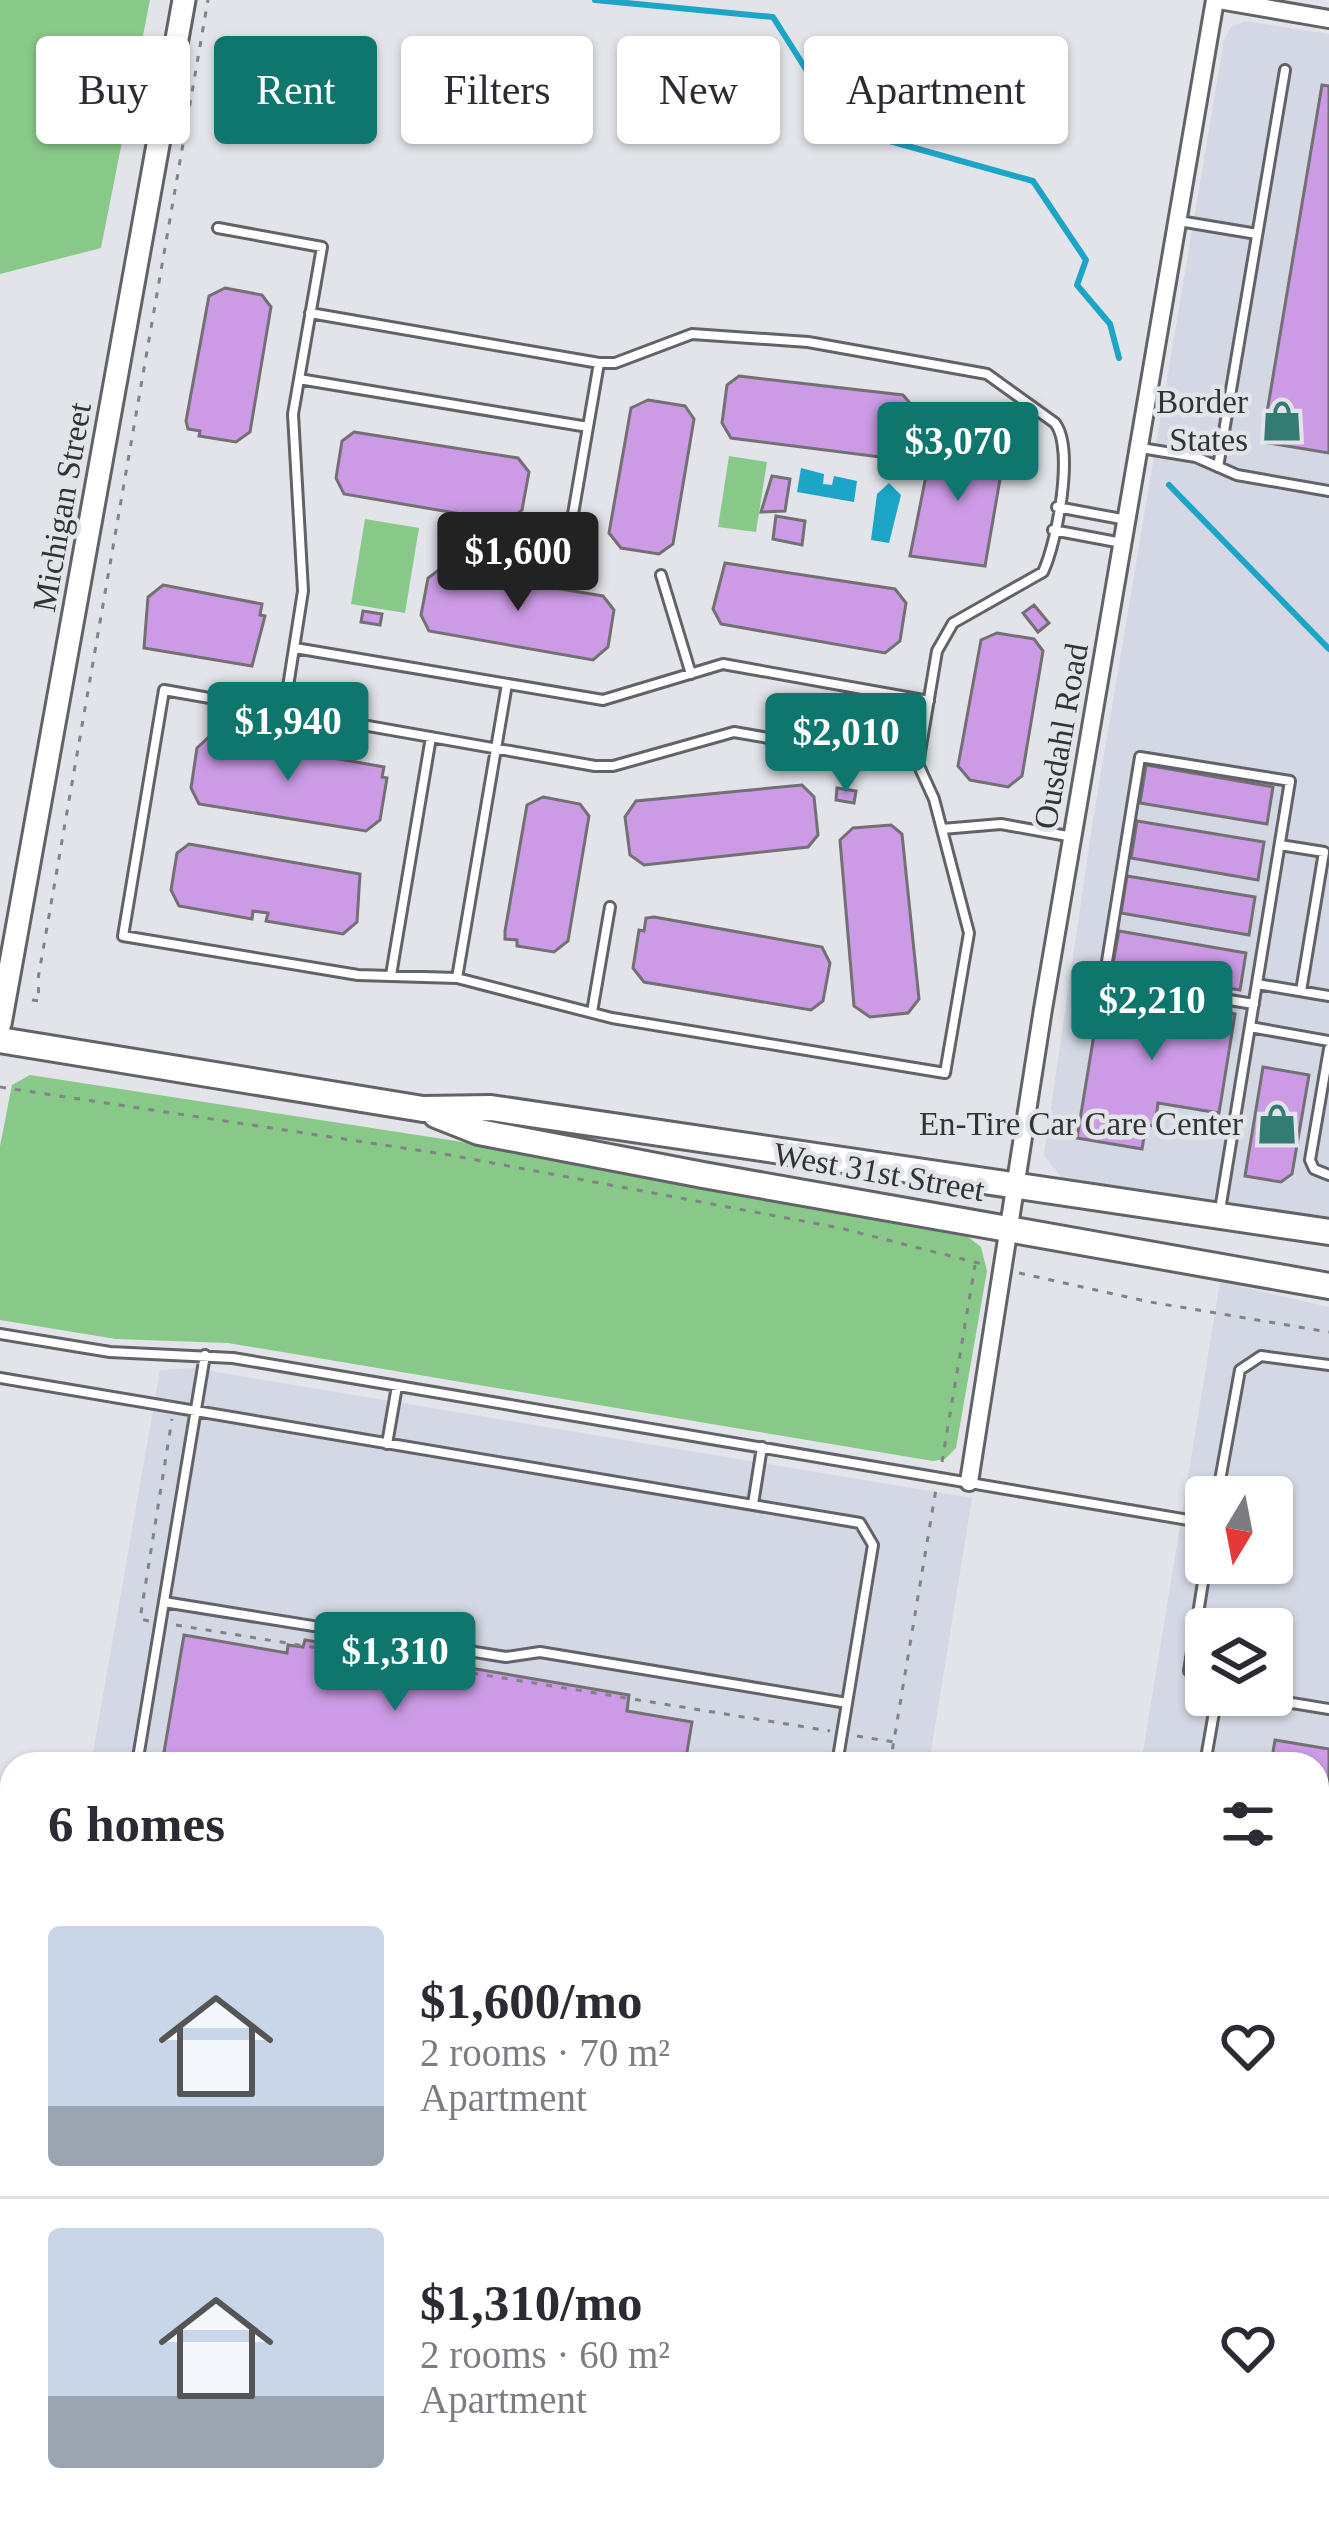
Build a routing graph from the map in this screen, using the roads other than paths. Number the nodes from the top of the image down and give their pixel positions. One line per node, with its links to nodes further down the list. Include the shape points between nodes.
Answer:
1 (184, 0): 40 (street, Michigan Street)
2 (1217, 0): 3 (street); 5 (street, Ousdahl Road)
3 (1329, 19)
4 (1285, 70): 7 (lane)
5 (1179, 220): 7 (lane); 12 (street, Ousdahl Road)
6 (218, 228): 8 (lane, via 322,247)
7 (1257, 234): 13 (lane)
8 (310, 313): 9 (lane); 10 (lane)
9 (598, 363): 11 (lane); 15 (lane, via 692,334 808,342 987,374 1063,434)
10 (299, 379): 11 (lane); 21 (lane, via 293,414 303,591)
11 (588, 427): 19 (lane)
12 (1141, 448): 13 (lane); 16 (street, Ousdahl Road)
13 (1218, 467): 14 (lane)
14 (1329, 491)
15 (1057, 507): 16 (lane); 17 (lane)
16 (1129, 520): 18 (street, Ousdahl Road)
17 (1053, 530): 18 (lane); 24 (lane, via 1042,572 943,635)
18 (1125, 543): 30 (street, Ousdahl Road)
19 (567, 550)
20 (661, 574): 22 (lane)
21 (296, 648): 23 (lane); 25 (lane)
22 (692, 674): 23 (lane, via 603,700); 24 (lane, via 723,664)
23 (507, 684): 27 (lane)
24 (929, 701): 28 (lane)
25 (284, 712): 26 (lane); 33 (lane, via 164,690 123,936)
26 (431, 737): 27 (lane); 33 (lane)
27 (496, 748): 28 (lane, via 613,766 734,732); 34 (lane)
28 (919, 764): 29 (lane)
29 (942, 829): 30 (lane, via 1001,824); 39 (lane, via 969,932 945,1073)
30 (1074, 837): 46 (street, Ousdahl Road)
31 (1280, 845): 35 (lane); 36 (lane, via 1324,852); 38 (lane, via 1290,781 1140,757 1104,980)
32 (610, 907): 39 (lane)
33 (392, 975): 34 (lane)
34 (457, 978): 39 (lane)
35 (1257, 984): 36 (lane); 38 (lane)
36 (1300, 991): 37 (lane)
37 (1329, 996)
38 (1254, 1004): 41 (lane)
39 (592, 1012)
40 (0, 1024)
41 (1250, 1027): 43 (lane); 47 (lane)
42 (0, 1040): 44 (main road, West 31st Street)
43 (1329, 1045): 45 (lane, via 1310,1160)
44 (423, 1109): 46 (main road, West 31st Street, via 491,1108); 48 (main road, West 31st Street, via 479,1132)
45 (1329, 1175)
46 (1015, 1186): 47 (main road, West 31st Street); 48 (street, Ousdahl Road)
47 (1219, 1216): 49 (main road, West 31st Street)
48 (1009, 1228): 51 (main road, West 31st Street); 62 (street, Ousdahl Road)
49 (1329, 1232)
50 (1329, 1271): 51 (main road)
51 (1270, 1275): 52 (main road, West 31st Street)
52 (1329, 1286)
53 (0, 1334): 54 (lane, via 110,1352)
54 (205, 1355): 57 (lane); 58 (lane)
55 (1329, 1365): 61 (lane, via 1261,1356 1240,1370)
56 (0, 1378): 58 (lane)
57 (397, 1385): 59 (lane); 60 (lane)
58 (196, 1412): 59 (lane); 65 (lane)
59 (387, 1444): 63 (lane)
60 (762, 1447): 62 (lane); 63 (lane)
61 (1221, 1476)
62 (969, 1482): 64 (lane)
63 (753, 1504): 66 (lane, via 843,1519 869,1533)
64 (1185, 1519)
65 (164, 1602): 66 (lane); 70 (lane)
66 (847, 1703): 71 (lane)
67 (1293, 1703): 68 (lane)
68 (1329, 1709)
69 (1213, 1716): 72 (lane)
70 (139, 1752)
71 (838, 1752)
72 (1207, 1752)

